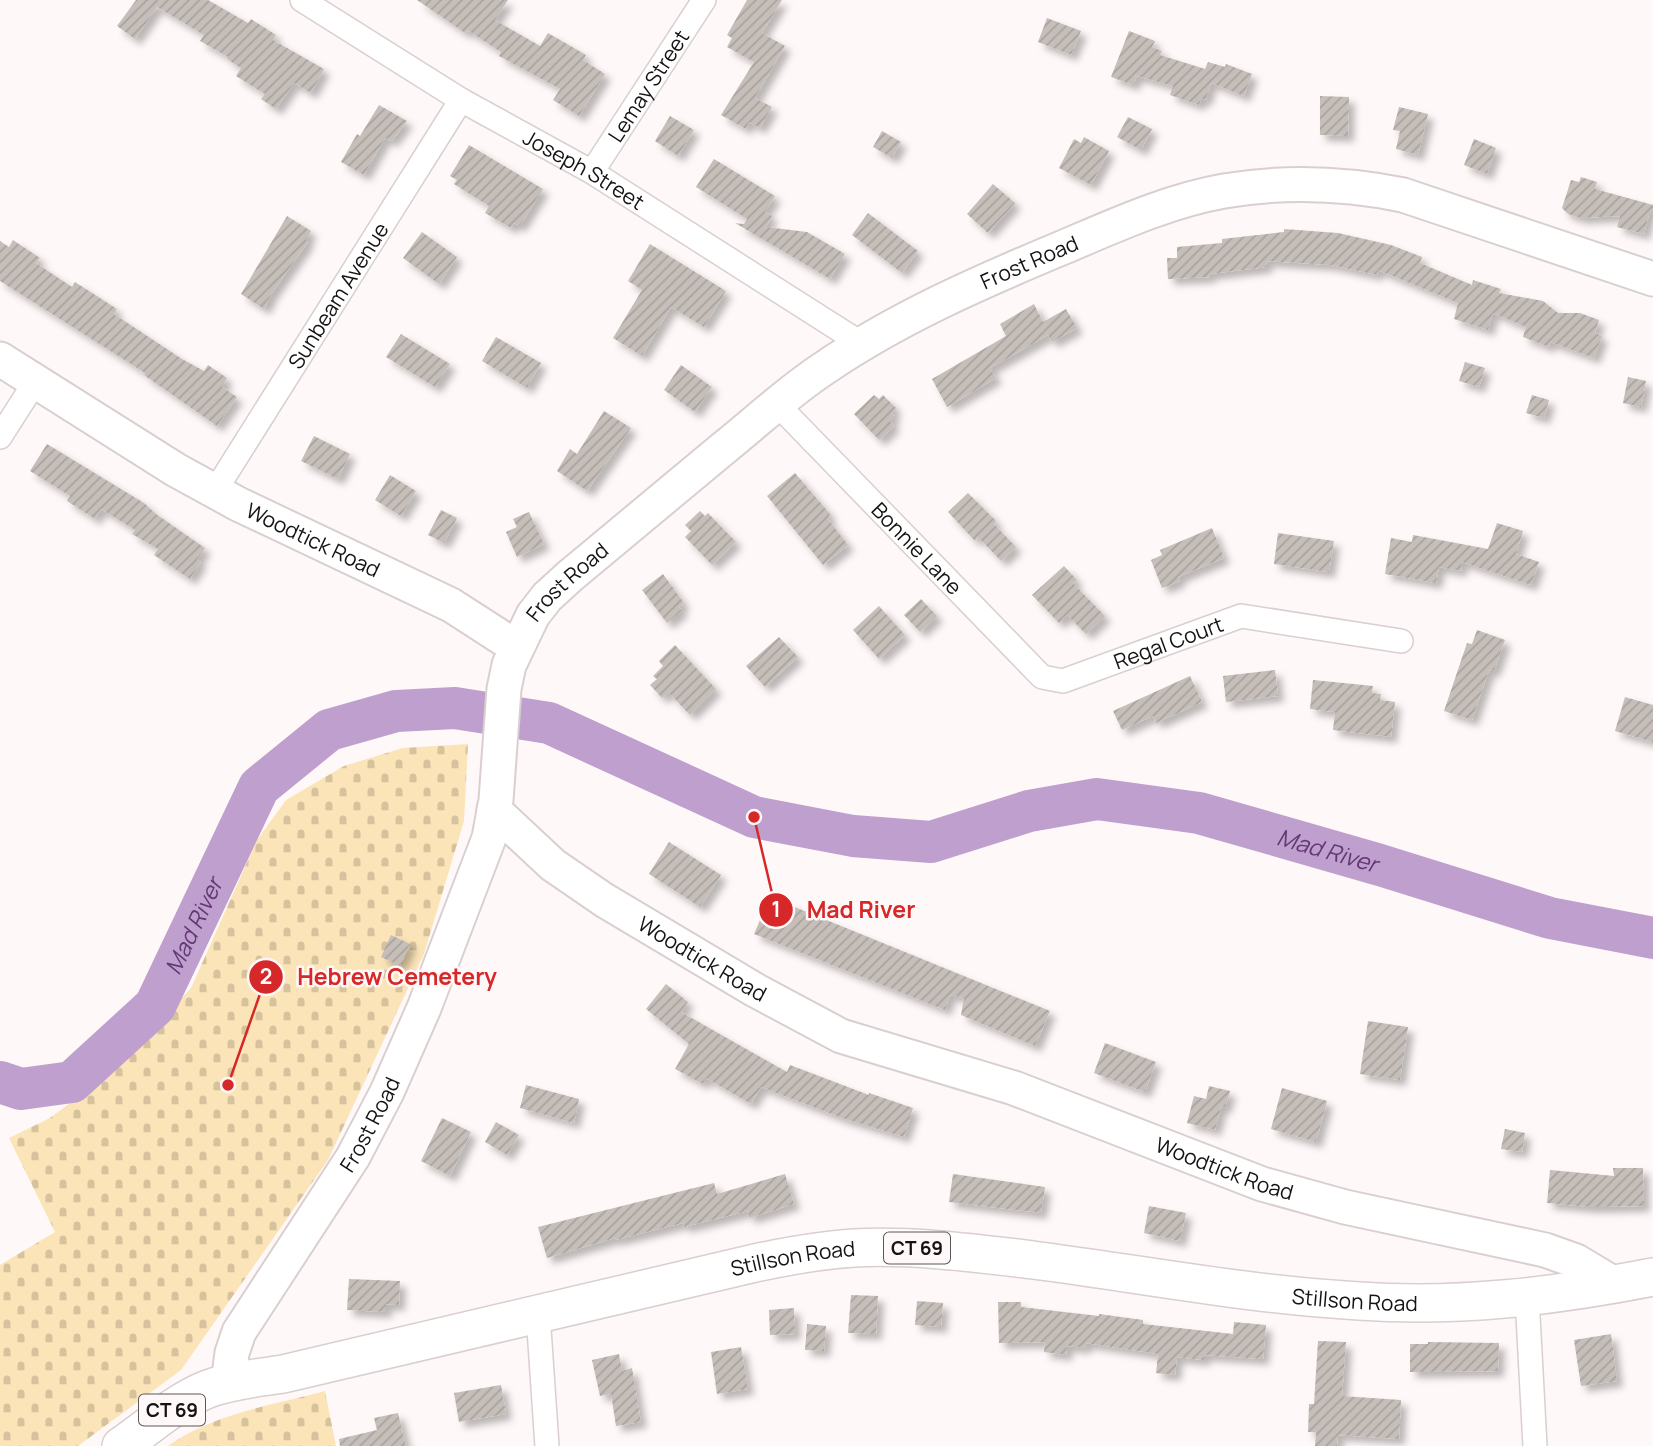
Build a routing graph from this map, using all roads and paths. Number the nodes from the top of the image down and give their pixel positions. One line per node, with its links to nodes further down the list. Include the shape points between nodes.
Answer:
1 (302, 0): 3 (street, Joseph Street)
2 (704, 0): 4 (street, Lemay Street)
3 (461, 100): 4 (street, Joseph Street); 11 (street, Sunbeam Avenue)
4 (592, 172): 6 (street, Joseph Street)
5 (1653, 279): 6 (main road, Frost Road, via 1403,195 1323,185 1258,187 1197,197 1118,224 954,296)
6 (862, 344): 9 (main road, Frost Road)
7 (0, 359): 8 (main road, Woodtick Road)
8 (35, 382): 10 (street); 11 (main road, Woodtick Road)
9 (777, 404): 13 (main road, Frost Road, via 555,590 533,615); 14 (street, Bonnie Lane, via 1042,677)
10 (0, 437)
11 (215, 491): 13 (main road, Woodtick Road, via 450,605)
12 (1401, 641): 14 (street, Regal Court, via 1241,616)
13 (516, 647): 15 (main road, via 504,689)
14 (1063, 681)
15 (494, 810): 17 (main road, Woodtick Road, via 553,865 604,901 841,1036 1014,1088 1262,1184 1345,1207 1545,1250); 20 (main road, Frost Road, via 480,865 400,1064 340,1180 239,1332)
16 (1653, 1277): 17 (main road, CT 69)
17 (1616, 1284): 18 (main road, Stillson Road / CT 69)
18 (1528, 1297): 19 (main road, Stillson Road / CT 69, via 1439,1303 1358,1301 964,1252 878,1247 781,1257); 23 (street)
19 (538, 1314): 20 (main road, Stillson Road / CT 69); 22 (street)
20 (228, 1383): 21 (main road, Stillson Road / CT 69, via 186,1401)
21 (121, 1446)
22 (547, 1446)
23 (1535, 1446)

